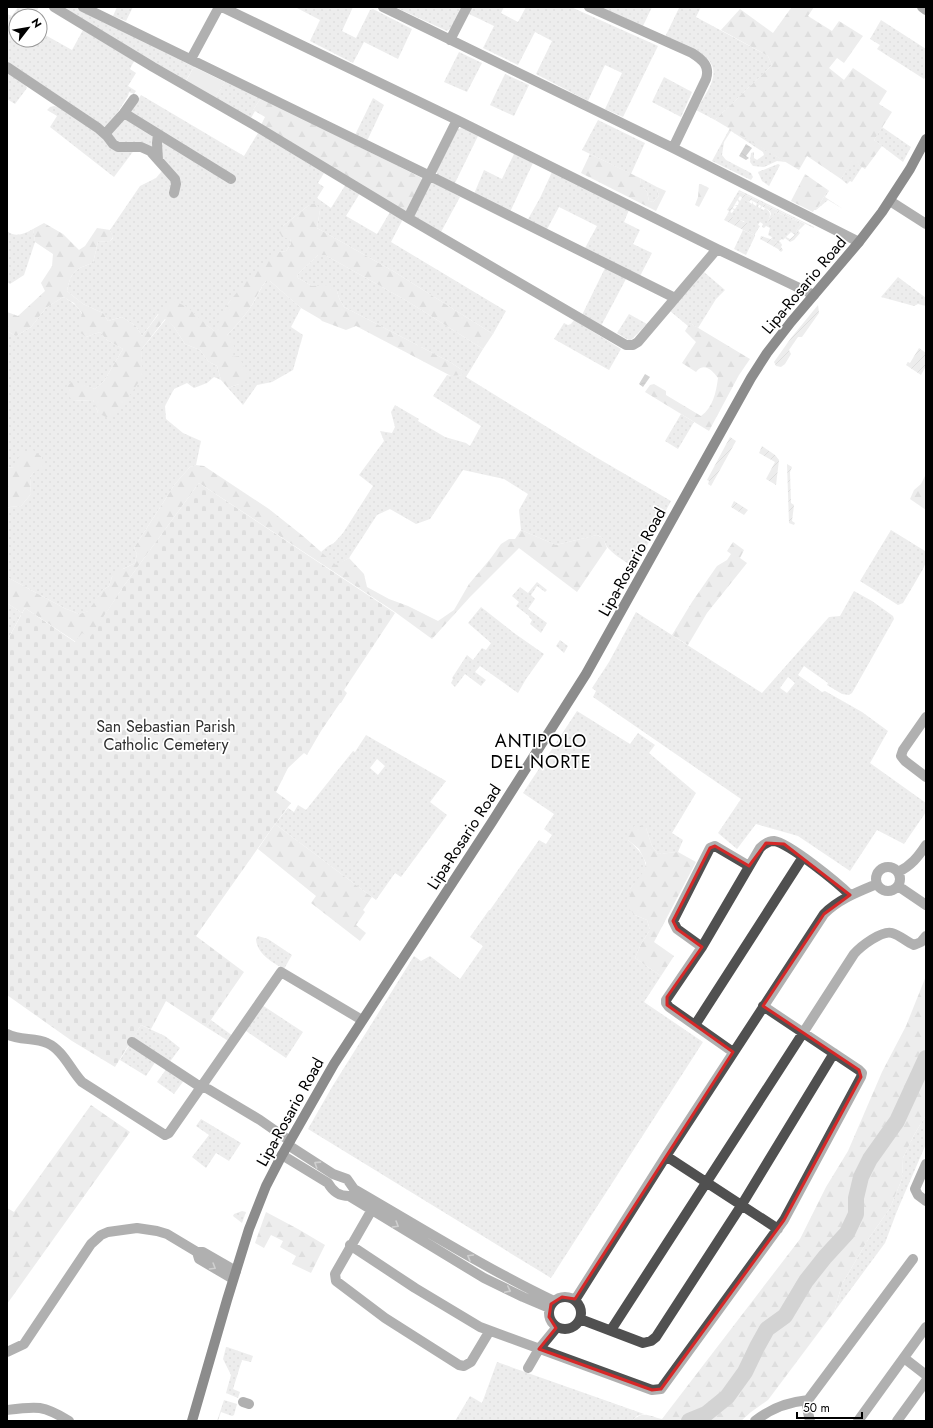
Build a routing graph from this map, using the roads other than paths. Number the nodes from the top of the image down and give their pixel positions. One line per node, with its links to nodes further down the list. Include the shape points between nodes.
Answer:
1 (54, 7): 25 (street)
2 (83, 7): 11 (street)
3 (219, 7): 11 (street)
4 (222, 7): 15 (street)
5 (383, 7): 10 (street)
6 (467, 7): 10 (street)
7 (589, 7): 19 (street, via 692,53 705,62 708,73 706,79)
8 (922, 7): 9 (street)
9 (926, 10)
10 (450, 40): 19 (street)
11 (190, 59): 21 (street)
12 (7, 67): 16 (street)
13 (134, 99): 14 (street)
14 (124, 113): 16 (street); 17 (street)
15 (458, 120): 21 (street); 28 (street)
16 (105, 134): 20 (street, via 118,147 144,148)
17 (158, 134): 20 (street); 22 (street)
18 (926, 139): 24 (main road, Lipa-Rosario Road)
19 (672, 148): 27 (street)
20 (158, 160): 23 (street, via 175,179)
21 (430, 176): 25 (street); 30 (street)
22 (231, 179)
23 (174, 193)
24 (890, 201): 26 (street); 27 (main road, Lipa-Rosario Road)
25 (408, 218): 30 (street, via 626,345 638,342)
26 (926, 224)
27 (859, 242): 29 (main road, Lipa-Rosario Road)
28 (717, 249): 29 (street); 30 (street)
29 (814, 295): 44 (main road, Lipa-Rosario Road, via 783,332 755,373 586,674)
30 (675, 298)
31 (924, 724): 32 (street, via 903,750 902,756)
32 (926, 777)
33 (926, 845): 36 (street, via 917,859)
34 (803, 858): 35 (street, via 784,844 774,841 760,848); 39 (street); 45 (street)
35 (749, 866): 42 (street); 42 (street, via 715,846 710,848 673,921 677,929)
36 (898, 872): 37 (street, via 891,867 883,867 876,876); 38 (street)
37 (877, 884): 38 (street, via 885,891); 39 (street)
38 (898, 886): 40 (street)
39 (850, 895): 43 (street, via 824,914)
40 (926, 905)
41 (926, 936): 46 (street, via 914,945 894,933 887,932 864,944 854,954)
42 (702, 947): 45 (street, via 666,1000 669,1007)
43 (764, 1006): 46 (street); 49 (street)
44 (362, 1020): 51 (street, via 281,972); 52 (main road, Lipa-Rosario Road, via 321,1085)
45 (695, 1025): 49 (street)
46 (803, 1032): 50 (street); 57 (street)
47 (7, 1034): 51 (street, via 46,1042 62,1054 82,1082 165,1136)
48 (132, 1042): 51 (street)
49 (733, 1052): 54 (street)
50 (834, 1053): 61 (street); 62 (street, via 860,1070 862,1077)
51 (202, 1087): 52 (street, via 255,1118)
52 (289, 1143): 53 (main road, Lipa-Rosario Road); 56 (street, one-way to 52)
53 (282, 1155): 56 (street); 65 (main road, Lipa-Rosario Road, via 257,1208)
54 (666, 1156): 57 (street); 66 (street)
55 (926, 1164): 59 (street, via 915,1189)
56 (330, 1178): 58 (street, via 347,1179); 58 (street, via 332,1189 337,1194 343,1196)
57 (706, 1183): 61 (street); 70 (street)
58 (352, 1193): 60 (street)
59 (926, 1201)
60 (374, 1206): 63 (street); 67 (street)
61 (741, 1206): 62 (street); 70 (street, via 656,1337 644,1343)
62 (778, 1229): 73 (street, via 661,1389 652,1390)
63 (350, 1245): 72 (street, via 461,1317); 72 (street, via 335,1274 338,1284 459,1365 464,1366 471,1362)
64 (913, 1259): 79 (street)
65 (235, 1275): 74 (street, via 204,1252 196,1252 167,1234 147,1228 101,1235 91,1244 24,1344); 82 (main road, Lipa-Rosario Road)
66 (574, 1300): 67 (street, via 566,1297 557,1298); 68 (street, via 581,1310)
67 (551, 1305): 69 (street, via 548,1313)
68 (580, 1318): 69 (street, via 575,1326 570,1328); 70 (street)
69 (557, 1327): 73 (street)
70 (611, 1330)
71 (925, 1330): 75 (street)
72 (489, 1332): 73 (street)
73 (539, 1349): 76 (street)
74 (7, 1352)
75 (904, 1358): 77 (street); 85 (street)
76 (528, 1368)
77 (926, 1375)
78 (926, 1381): 86 (street)
79 (808, 1400): 83 (street, via 779,1406); 84 (street)
80 (7, 1410): 81 (street, via 37,1407 51,1410)
81 (69, 1421)
82 (192, 1421)
83 (755, 1421)
84 (810, 1421)
85 (858, 1421)
86 (897, 1421)

